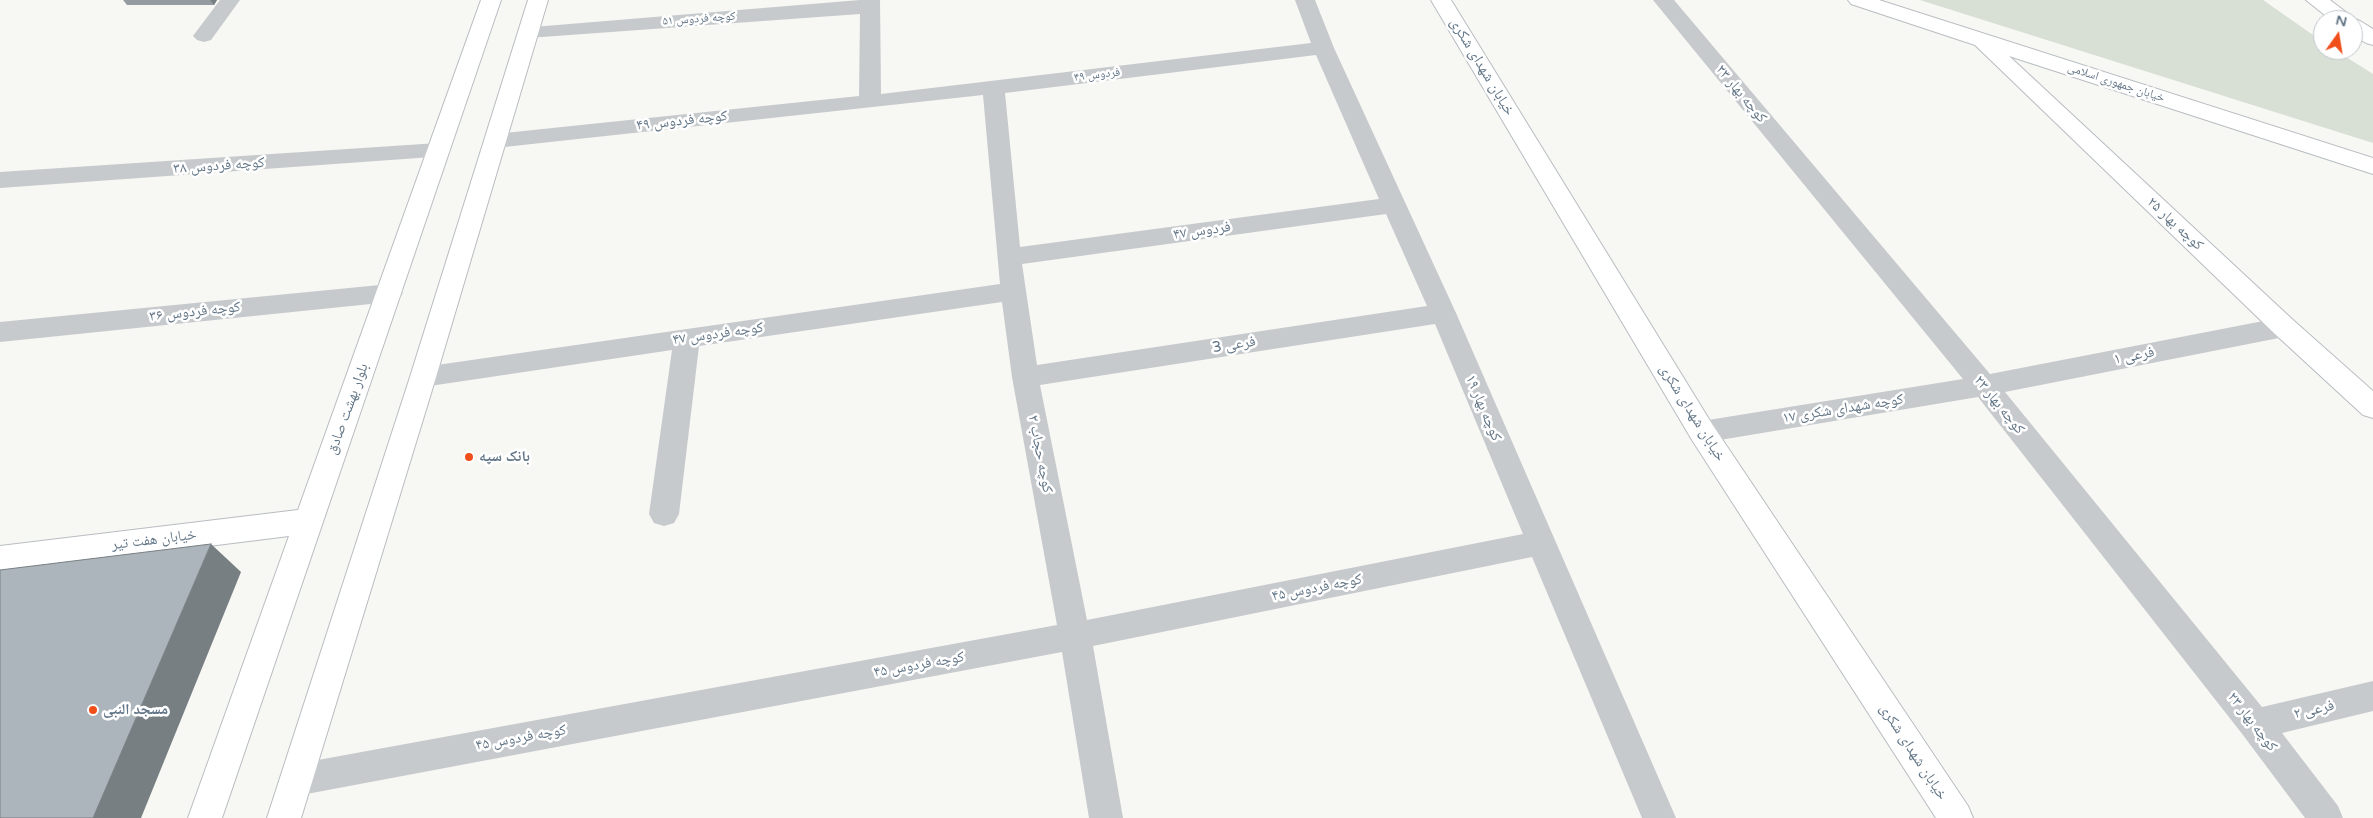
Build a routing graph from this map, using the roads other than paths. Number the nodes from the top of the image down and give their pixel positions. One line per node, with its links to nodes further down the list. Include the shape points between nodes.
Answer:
1 (230, 0): 12 (street)
2 (491, 0): 18 (street, بلوار بهشت صادق)
3 (538, 0): 11 (street)
4 (1305, 0): 14 (street, کوچه بهار ۱۹)
5 (1441, 0): 33 (street, خیابان شهدای شکری)
6 (1663, 0): 31 (street, کوچه بهار ۲۳)
7 (1858, 0): 13 (street, خیابان جمهوری اسلامی)
8 (2316, 0): 10 (street)
9 (870, 3): 11 (street, کوچه فردوس ۵۱); 16 (street)
10 (2331, 10)
11 (528, 32): 17 (street)
12 (204, 36)
13 (1979, 39): 19 (street, خیابان جمهوری اسلامی); 26 (street, کوچه بهار ۲۵)
14 (1323, 48): 15 (street, فردوس ۴۹); 21 (street, کوچه بهار ۱۹)
15 (993, 87): 16 (street, فردوس ۴۹); 22 (street, کوچه حجاب ۲)
16 (870, 102): 17 (street, کوچه فردوس ۴۹)
17 (494, 141): 29 (street)
18 (438, 150): 20 (street, کوچه فردوس ۳۸); 24 (street, بلوار بهشت صادق)
19 (2373, 166)
20 (0, 180)
21 (1394, 205): 22 (street, فردوس ۴۷); 25 (street, کوچه بهار ۱۹)
22 (1009, 257): 23 (street, کوچه حجاب ۲)
23 (1013, 291): 28 (street, کوچه فردوس ۴۷); 30 (street, کوچه حجاب ۲)
24 (390, 292): 27 (street, کوچه فردوس ۳۶); 35 (street, بلوار بهشت صادق)
25 (1443, 313): 30 (street, فرعی 3); 36 (street, کوچه بهار ۱۹)
26 (2284, 327): 31 (street, فرعی ۱); 32 (street, کوچه بهار ۲۵)
27 (0, 332)
28 (687, 339): 29 (street, کوچه فردوس ۴۷); 34 (street)
29 (423, 377): 41 (street)
30 (1024, 377): 38 (street, کوچه حجاب ۲)
31 (1984, 386): 33 (street, کوچه شهدای شکری ۱۷); 40 (street, کوچه بهار ۲۳)
32 (2373, 407)
33 (1702, 432): 46 (street, خیابان شهدای شکری)
34 (664, 514)
35 (308, 521): 37 (street, خیابان هفت تیر); 42 (street, بلوار بهشت صادق)
36 (1541, 543): 38 (street, کوچه فردوس ۴۵); 45 (street, کوچه بهار ۱۹)
37 (0, 558)
38 (1075, 636): 41 (street, کوچه فردوس ۴۵); 44 (street, کوچه حجاب ۲)
39 (2373, 696): 40 (street, فرعی ۲)
40 (2254, 724): 47 (street, کوچه بهار ۲۳)
41 (296, 780): 43 (street)
42 (205, 818)
43 (284, 818)
44 (1106, 818)
45 (1659, 818)
46 (1956, 818)
47 (2326, 818)

